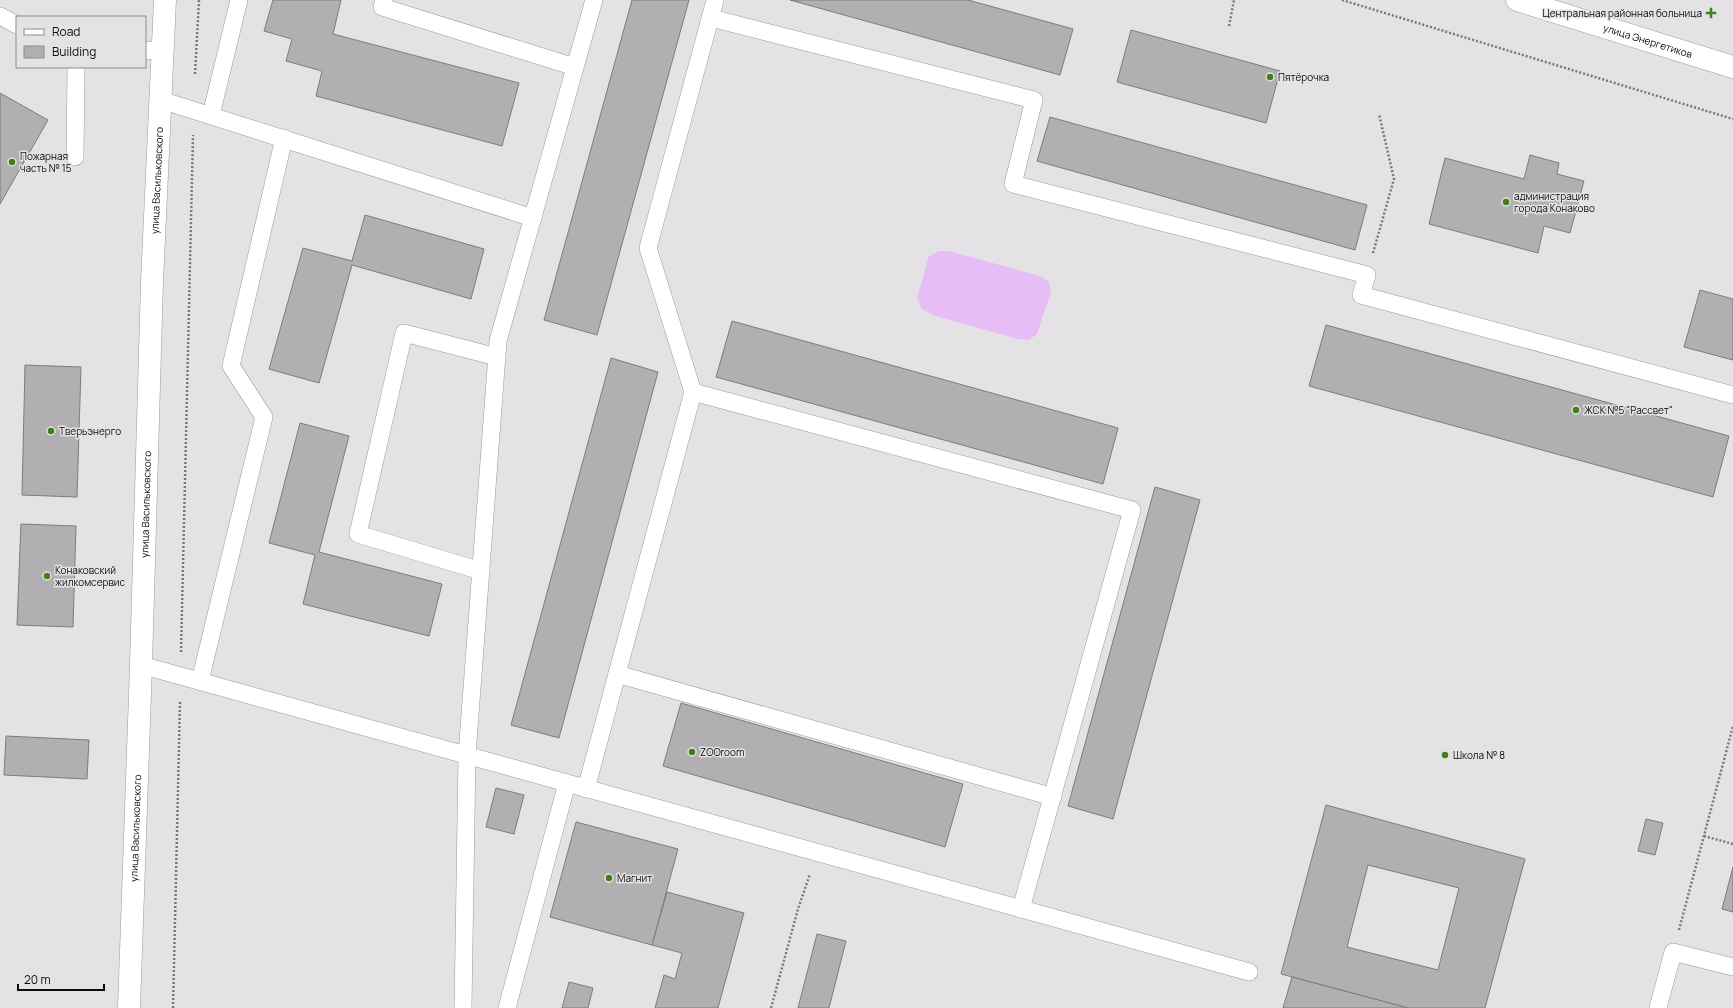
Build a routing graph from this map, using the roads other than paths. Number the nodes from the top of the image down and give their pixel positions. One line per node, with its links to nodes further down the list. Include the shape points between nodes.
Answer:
1 (165, 0): 10 (street, улица Васильковского)
2 (239, 0): 15 (lane)
3 (384, 0): 11 (lane, via 382,6)
4 (594, 0): 11 (lane)
5 (716, 0): 8 (lane)
6 (1517, 0): 12 (street, улица Энергетиков)
7 (0, 16): 9 (lane)
8 (711, 18): 20 (lane, via 648,248); 21 (lane, via 1034,100 1013,184 1367,275 1361,295)
9 (16, 24)
10 (154, 50): 14 (street, улица Васильковского)
11 (575, 67): 18 (lane)
12 (1733, 67)
13 (76, 68): 17 (lane)
14 (161, 100): 15 (lane); 23 (street, улица Васильковского, via 152,289)
15 (211, 115): 16 (lane)
16 (284, 138): 18 (lane); 25 (lane, via 231,366 264,417)
17 (75, 157)
18 (533, 218): 19 (lane, via 498,341)
19 (498, 357): 22 (lane); 22 (lane, via 404,332 358,534)
20 (693, 392): 24 (lane); 29 (lane, via 1132,510)
21 (1733, 395)
22 (481, 571): 26 (lane)
23 (141, 665): 25 (lane); 33 (street, улица Васильковского)
24 (617, 674): 28 (lane); 29 (lane)
25 (200, 681): 26 (lane)
26 (467, 755): 27 (lane); 34 (lane)
27 (567, 783): 28 (lane); 35 (lane)
28 (586, 789): 30 (lane)
29 (1053, 797): 30 (lane)
30 (1021, 909): 32 (lane)
31 (1733, 967): 36 (lane, via 1673,952)
32 (1248, 972)
33 (129, 1008)
34 (463, 1008)
35 (507, 1008)
36 (1658, 1008)

